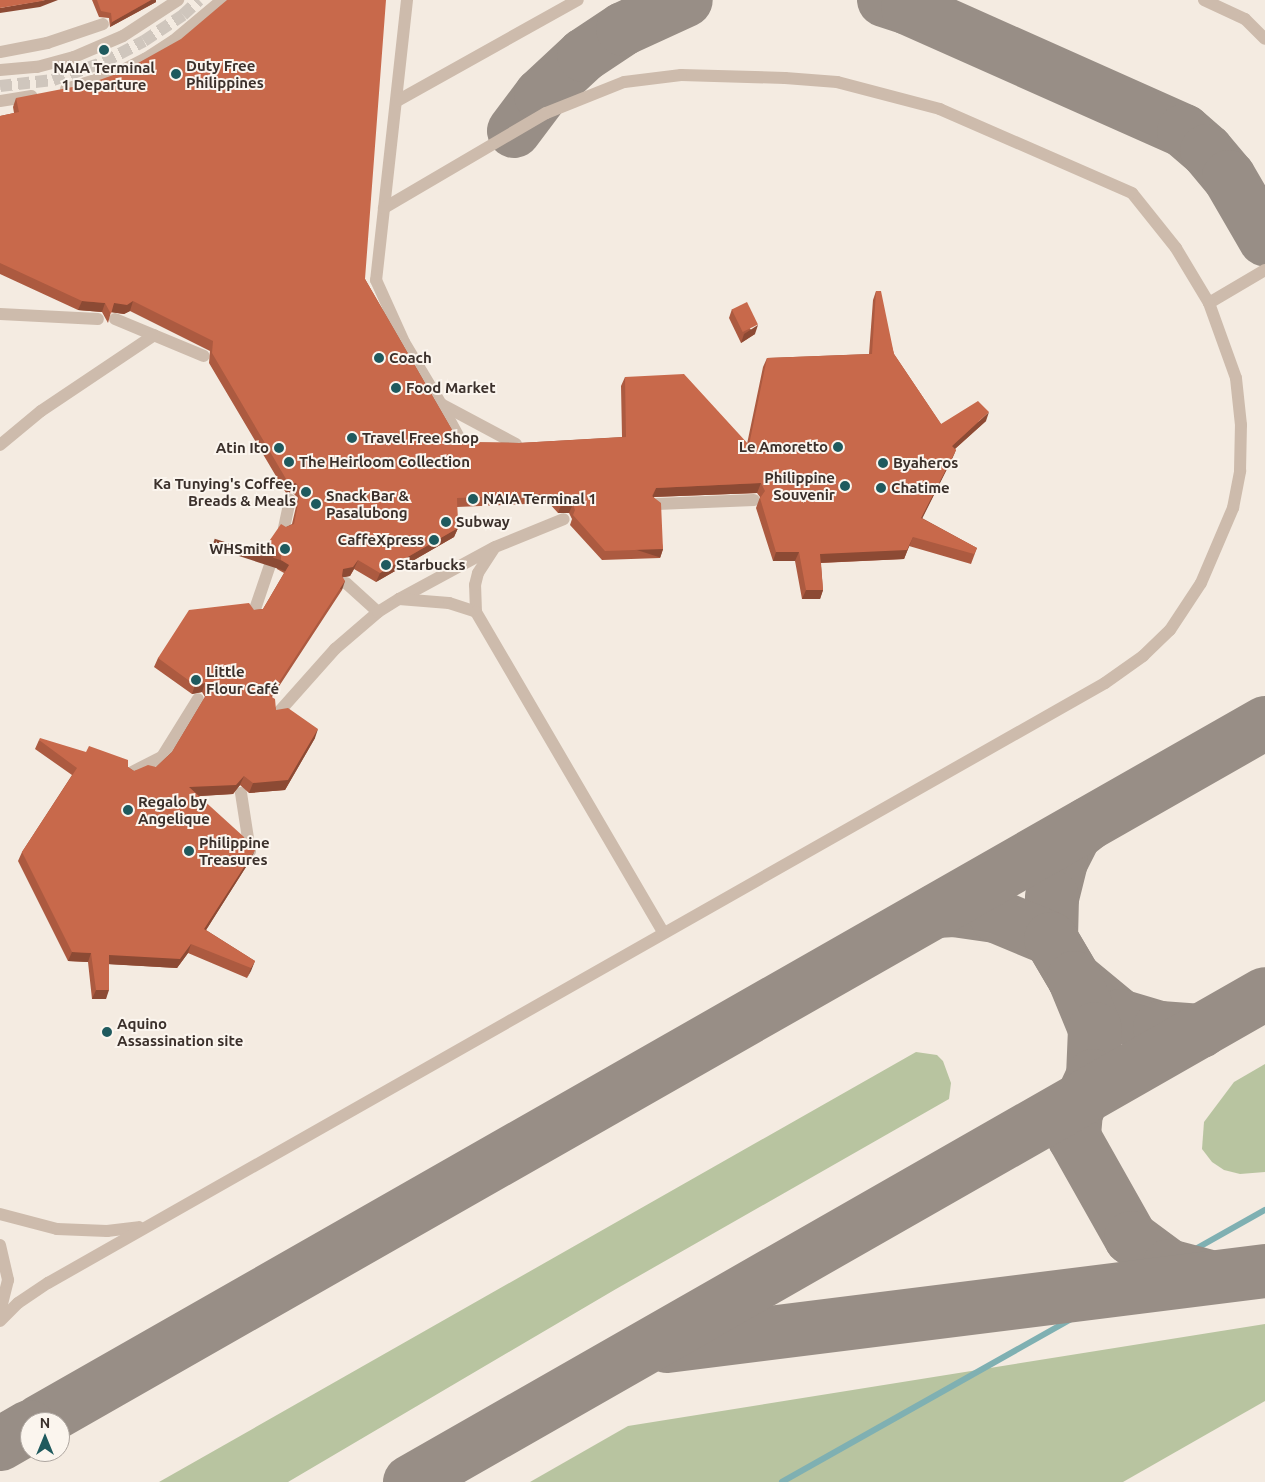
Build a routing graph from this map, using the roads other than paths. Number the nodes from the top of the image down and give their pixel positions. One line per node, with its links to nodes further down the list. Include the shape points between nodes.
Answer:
1 (178, 0): 9 (street, via 123,36 74,57 37,67)
2 (222, 0): 10 (street, via 173,41 115,74 48,93)
3 (407, 0): 11 (street)
4 (578, 0): 11 (street)
5 (1204, 0): 7 (street, via 1245,20)
6 (102, 24): 8 (street, via 47,43)
7 (1265, 39)
8 (0, 52)
9 (0, 70)
10 (0, 101)
11 (397, 101): 12 (street)
12 (384, 208): 14 (street, via 546,113 624,82 710,74 837,82 881,91 969,119 1132,193 1176,248); 20 (street, via 376,280 388,312)
13 (1265, 270): 14 (street)
14 (1209, 303): 41 (street, via 1236,378 1241,425 1240,471 1233,508 1215,557 1170,630 1143,656 1105,682)
15 (0, 314): 16 (street)
16 (98, 319)
17 (115, 319): 18 (street)
18 (154, 335): 19 (street); 21 (street)
19 (204, 356)
20 (441, 404): 22 (street); 23 (street)
21 (2, 440)
22 (516, 444)
23 (463, 445)
24 (290, 500): 28 (street)
25 (754, 500): 26 (street)
26 (657, 504)
27 (564, 519): 29 (street)
28 (284, 528)
29 (495, 547): 32 (street); 35 (street, via 478,573)
30 (270, 565): 33 (street)
31 (346, 583): 34 (street)
32 (399, 599): 34 (street); 35 (street, via 449,603)
33 (254, 612)
34 (378, 612): 37 (street, via 310,675)
35 (476, 612): 41 (street)
36 (198, 698): 38 (street, via 162,757)
37 (278, 713)
38 (132, 772)
39 (241, 793): 40 (street)
40 (250, 851)
41 (663, 932): 43 (street)
42 (0, 1214): 43 (street, via 57,1230 107,1231)
43 (146, 1226): 46 (street, via 48,1283 18,1303)
44 (0, 1245): 45 (street, via 8,1280)
45 (0, 1313)
46 (0, 1321)

